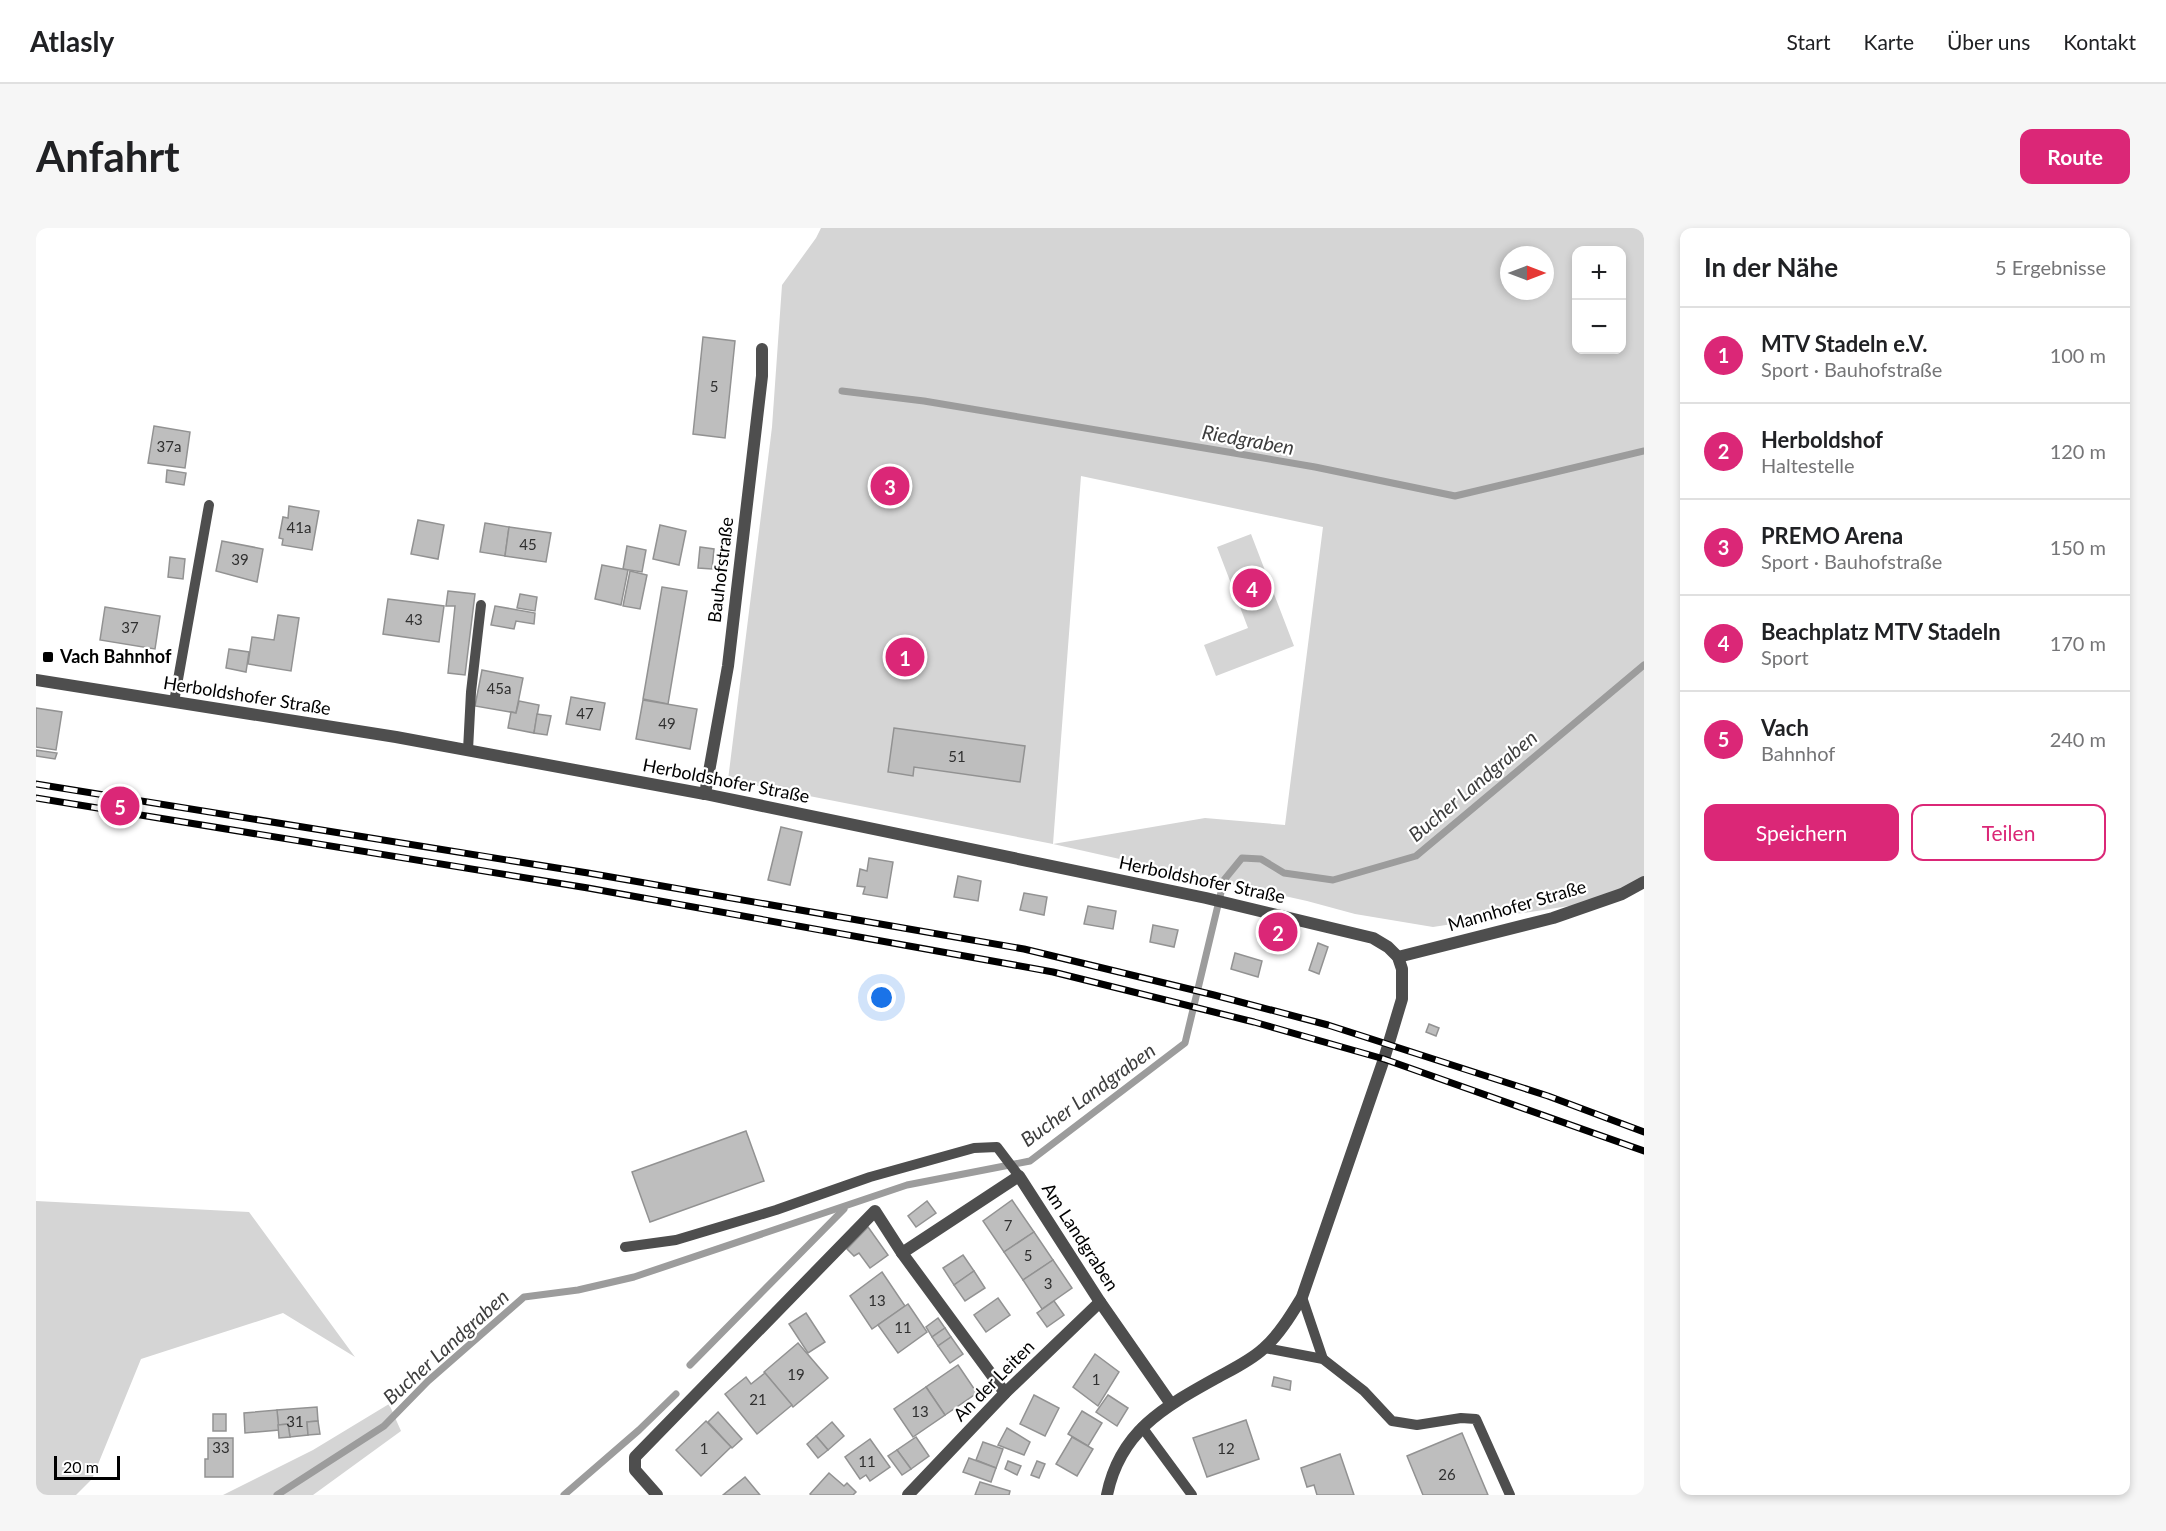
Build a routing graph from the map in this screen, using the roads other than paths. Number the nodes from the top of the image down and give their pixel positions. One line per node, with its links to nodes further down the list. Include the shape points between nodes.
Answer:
1 (762, 349): 7 (street, Bauhofstraße, via 728,666)
2 (209, 505): 5 (lane)
3 (481, 605): 6 (lane)
4 (36, 680): 5 (street, Herboldshofer Straße)
5 (174, 702): 6 (street, Herboldshofer Straße)
6 (468, 750): 7 (street, Herboldshofer Straße)
7 (705, 794): 9 (street, Herboldshofer Straße, via 1206,898 1373,938)
8 (1644, 882): 9 (street, Mannhofer Straße, via 1622,894 1553,918)
9 (1398, 957): 13 (street, via 1402,969 1399,1009)
10 (1019, 1176): 11 (lane, via 997,1147 974,1148 676,1240); 12 (street, Am Landgraben); 14 (street, Am Landgraben)
11 (625, 1247)
12 (902, 1253): 17 (street); 21 (street, via 874,1211 635,1457 635,1470)
13 (1302, 1297): 15 (street); 16 (lane)
14 (1100, 1302): 17 (street, An der Leiten); 18 (street, Am Landgraben)
15 (1265, 1348): 16 (lane); 18 (street)
16 (1323, 1359): 24 (lane, via 1364,1391 1392,1421 1417,1425 1476,1419)
17 (1005, 1394): 20 (street, An der Leiten)
18 (1171, 1404): 19 (street)
19 (1142, 1427): 22 (street, via 1111,1475); 23 (lane)
20 (915, 1492)
21 (657, 1495)
22 (1107, 1495)
23 (1192, 1495)
24 (1510, 1495)

